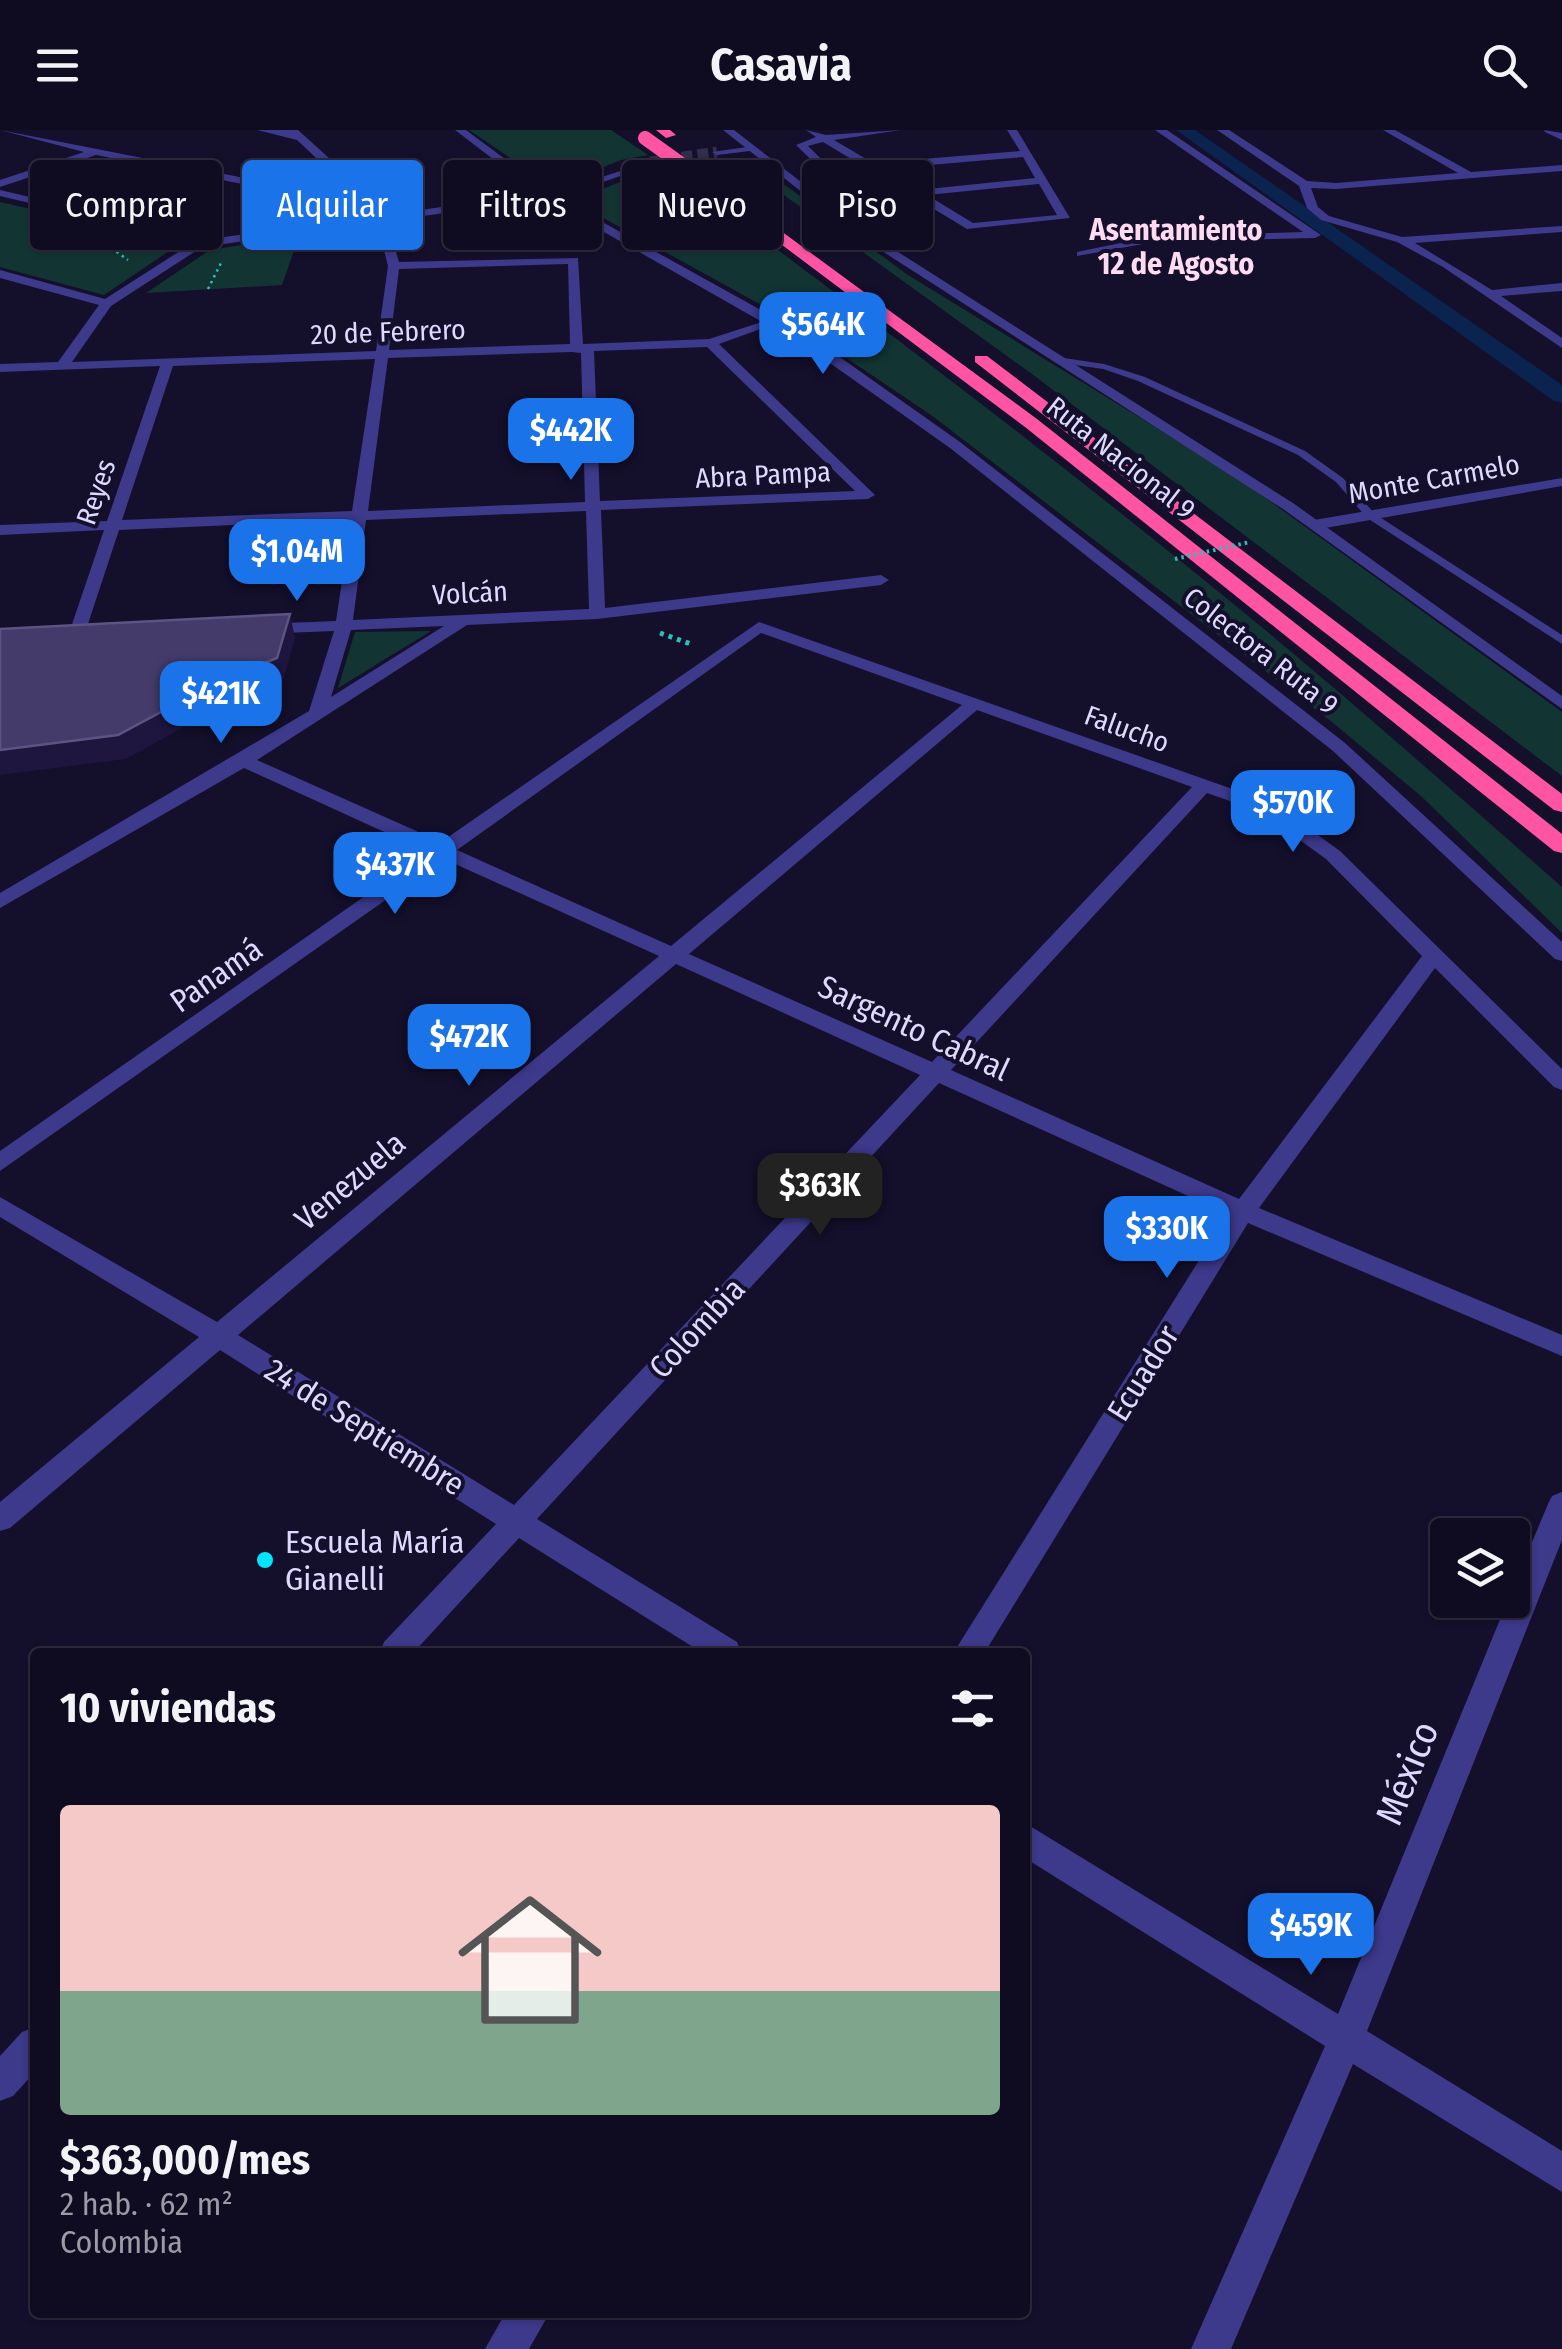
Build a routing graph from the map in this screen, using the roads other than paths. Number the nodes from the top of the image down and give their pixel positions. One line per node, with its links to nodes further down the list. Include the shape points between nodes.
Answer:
1 (2, 130): 21 (street)
2 (262, 130): 13 (street)
3 (460, 130): 25 (street)
4 (728, 130): 20 (street)
5 (811, 130): 17 (street)
6 (896, 130): 17 (street)
7 (1012, 130): 23 (street)
8 (1160, 130): 18 (street)
9 (1388, 130): 33 (street)
10 (1549, 130): 16 (street)
11 (1219, 132): 37 (street)
12 (666, 133): 19 (highway)
13 (296, 134): 24 (street)
14 (640, 134): 26 (highway, Ruta Nacional 9, bridge)
15 (1186, 136): 18 (street)
16 (1562, 137)
17 (824, 138): 29 (street, via 801,145); 30 (street)
18 (1172, 138): 52 (street, via 1315,235 1154,239)
19 (683, 144)
20 (750, 148): 28 (street); 38 (street)
21 (96, 152): 35 (street); 36 (street)
22 (696, 154): 27 (highway, Ruta Nacional 9)
23 (1026, 154): 31 (street); 34 (street)
24 (324, 160)
25 (500, 160)
26 (698, 160)
27 (704, 160)
28 (725, 160)
29 (817, 160)
30 (863, 160)
31 (933, 161)
32 (1562, 168): 33 (street)
33 (1469, 175): 37 (street)
34 (1040, 181): 39 (street); 42 (street, via 1064,218 971,226)
35 (242, 183)
36 (0, 184)
37 (1304, 184): 48 (street, via 1306,198 1325,218)
38 (802, 188)
39 (933, 192)
40 (0, 193): 41 (street)
41 (30, 200)
42 (933, 202)
43 (782, 214): 44 (highway, Ruta Nacional 9)
44 (788, 218)
45 (782, 222): 91 (highway, Ruta Nacional 9)
46 (602, 226): 58 (street, Colectora Ruta 9)
47 (1562, 229): 48 (street)
48 (1400, 240): 56 (street)
49 (193, 250): 57 (street)
50 (394, 250): 53 (street)
51 (888, 250): 64 (street)
52 (1082, 254)
53 (394, 266): 62 (street, via 574,260); 63 (street)
54 (0, 274): 57 (street)
55 (1562, 287): 56 (street)
56 (1494, 294): 61 (street)
57 (107, 303): 66 (street)
58 (774, 322): 59 (street, 20 de Febrero); 95 (street, Colectora Ruta 9, via 860,376 1339,748)
59 (710, 344): 62 (street, 20 de Febrero); 69 (street, Abra Pampa, via 868,495)
60 (960, 344): 90 (highway, Ruta Nacional 9)
61 (1562, 344)
62 (582, 350): 63 (street, 20 de Febrero); 69 (street)
63 (379, 358): 65 (street, 20 de Febrero); 70 (street)
64 (1064, 361): 71 (lane, via 1110,365 1288,442 1354,490); 73 (street)
65 (167, 365): 66 (street, 20 de Febrero); 72 (street, Reyes)
66 (62, 367): 67 (street, 20 de Febrero)
67 (0, 368)
68 (1562, 482): 71 (street, Monte Carmelo)
69 (595, 507): 70 (street, Abra Pampa); 76 (street)
70 (358, 513): 72 (street, Abra Pampa); 78 (street)
71 (1371, 516): 73 (street, Monte Carmelo); 84 (lane)
72 (111, 524): 74 (street, Abra Pampa); 81 (street, Reyes)
73 (1314, 525): 86 (street)
74 (0, 530)
75 (880, 580): 76 (street, Volcán)
76 (597, 614): 77 (street, Volcán)
77 (461, 622): 78 (street, Volcán); 87 (street)
78 (344, 626): 80 (street, Volcán); 87 (street)
79 (759, 627): 85 (street, Falucho); 92 (street, Panamá)
80 (248, 630)
81 (76, 636): 82 (street); 83 (street)
82 (95, 636)
83 (57, 638)
84 (1562, 640)
85 (975, 703): 89 (street, Falucho); 94 (street, Venezuela)
86 (1562, 704)
87 (317, 714): 88 (street)
88 (243, 761): 92 (street, Sargento Cabral); 93 (street)
89 (1204, 786): 96 (street, Falucho, via 1268,808 1306,832); 97 (street, Colombia)
90 (1562, 805)
91 (1562, 846)
92 (444, 851): 94 (street, Sargento Cabral); 99 (street, Panamá)
93 (0, 902)
94 (674, 954): 97 (street, Sargento Cabral); 102 (street, Venezuela)
95 (1562, 954)
96 (1433, 956): 98 (street, Falucho); 101 (street, Ecuador)
97 (936, 1075): 101 (street, Sargento Cabral); 106 (street, Colombia)
98 (1562, 1082)
99 (0, 1163)
100 (0, 1206): 102 (street, 24 de Septiembre)
101 (1243, 1212): 103 (street, Sargento Cabral); 109 (street, Ecuador)
102 (217, 1335): 105 (street, Venezuela); 106 (street, 24 de Septiembre)
103 (1562, 1346)
104 (1562, 1504): 111 (street, México)
105 (0, 1519)
106 (516, 1521): 107 (street, Colombia); 108 (street, 24 de Septiembre)
107 (399, 1648)
108 (720, 1648)
109 (972, 1648)
110 (1030, 1842): 111 (street)
111 (1346, 2038): 114 (street); 117 (street, México)
112 (30, 2050): 113 (street)
113 (0, 2083)
114 (1562, 2174)
115 (526, 2318): 116 (street)
116 (505, 2349)
117 (1211, 2349)

